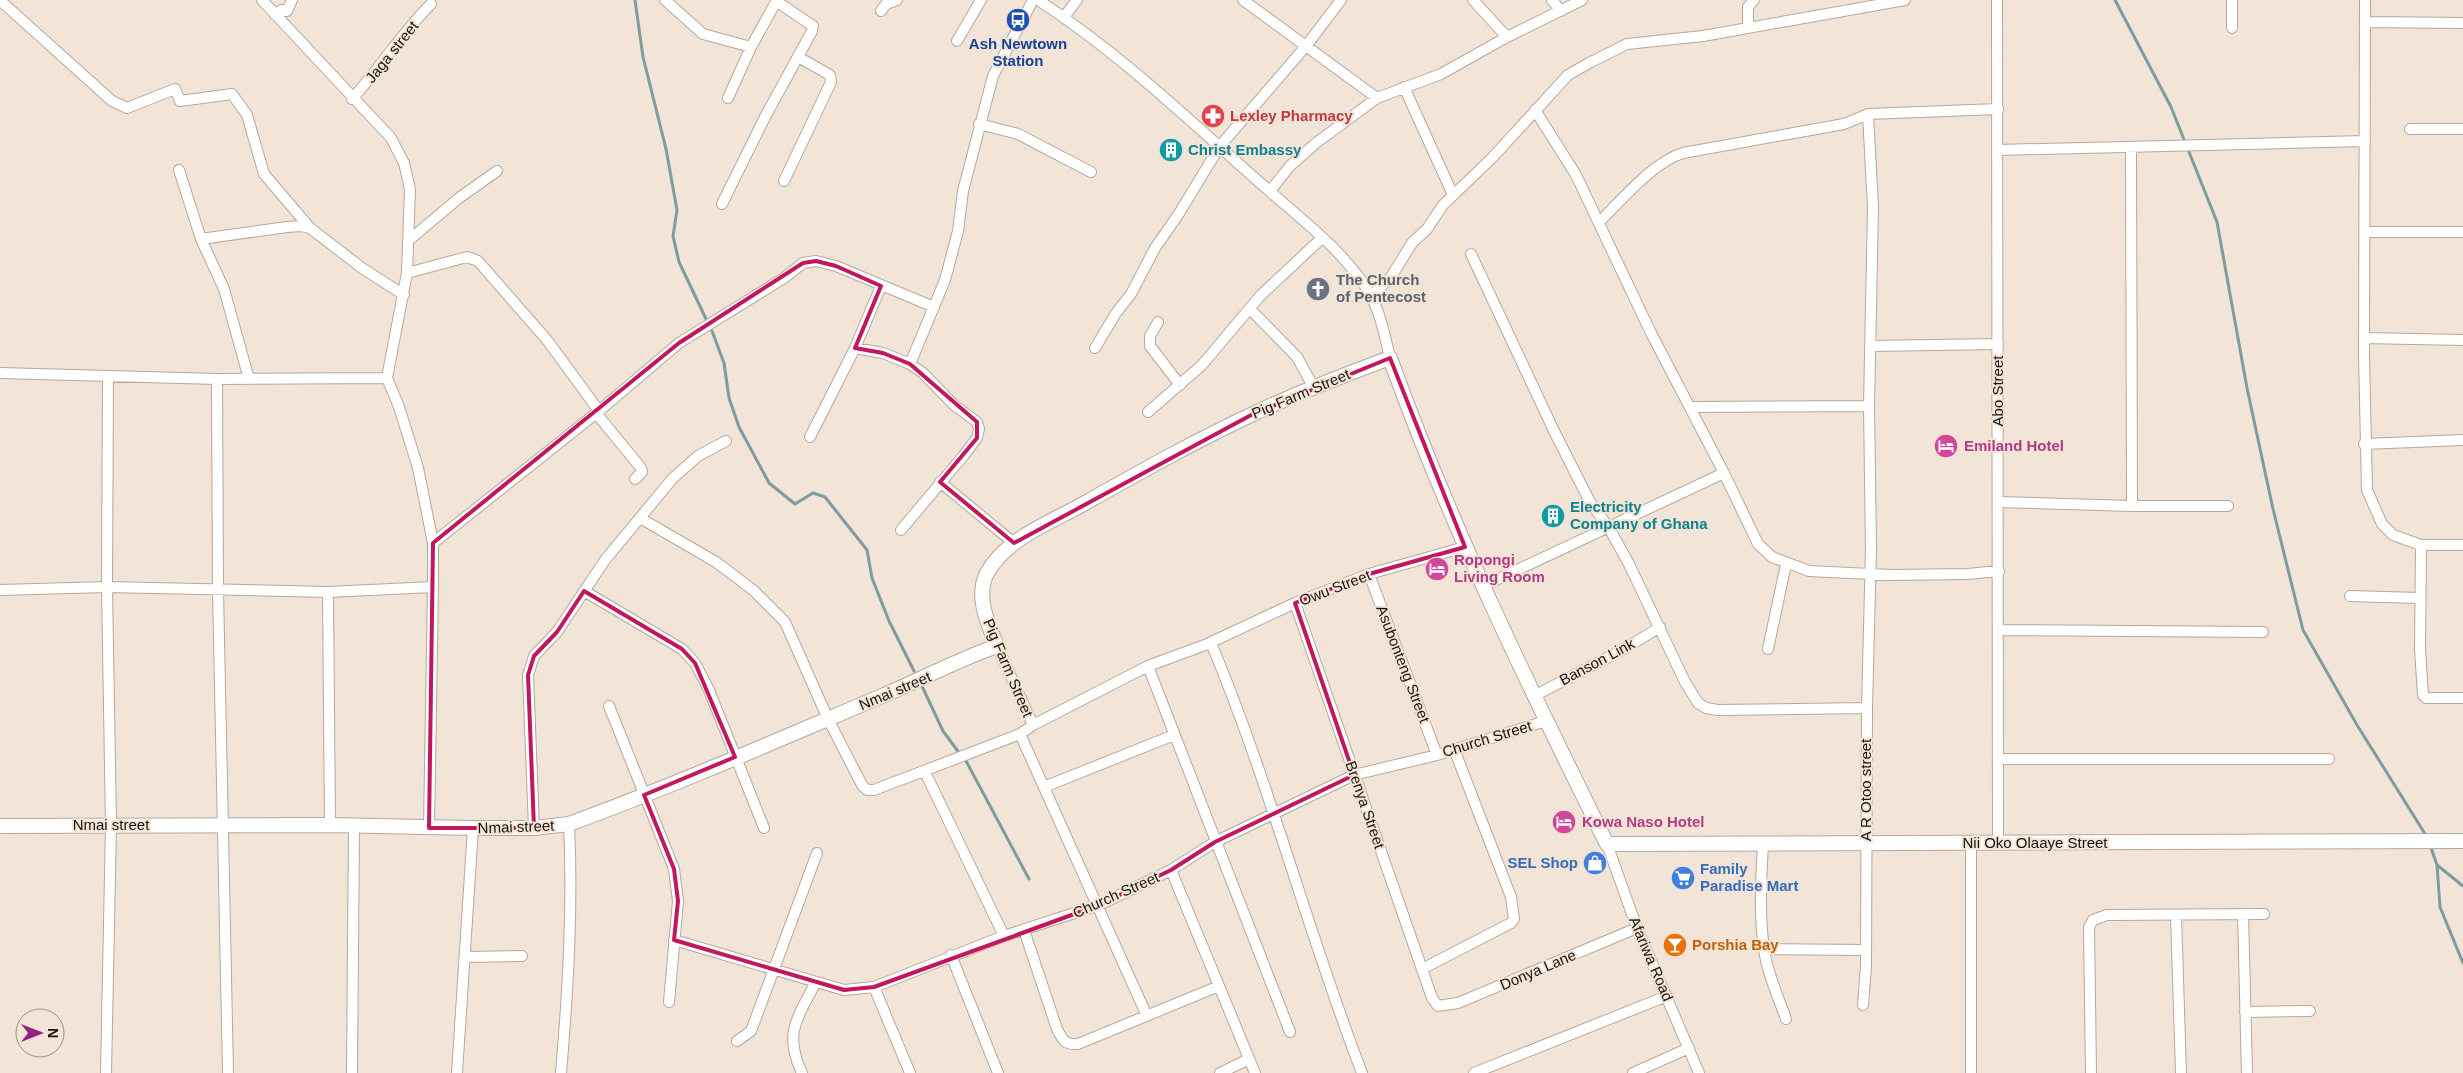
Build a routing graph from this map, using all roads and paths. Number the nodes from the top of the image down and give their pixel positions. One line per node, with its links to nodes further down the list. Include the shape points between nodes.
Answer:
1 (262, 0): 24 (street)
2 (292, 0): 24 (street, via 287,11 281,10)
3 (665, 0): 33 (street, via 703,34)
4 (776, 0): 33 (street); 34 (street, via 812,26)
5 (897, 0): 22 (street, via 886,4)
6 (981, 0): 31 (street)
7 (1033, 0): 42 (street, via 993,76)
8 (1038, 0): 25 (street)
9 (1077, 0): 25 (street)
10 (1243, 0): 32 (street)
11 (1341, 0): 32 (street)
12 (1472, 0): 30 (street)
13 (1552, 0): 23 (street)
14 (1582, 0): 23 (street)
15 (1754, 0): 28 (street, via 1748,7)
16 (1905, 0): 28 (street)
17 (1997, 0): 39 (street, Abo Street)
18 (2232, 0): 29 (street)
19 (2365, 0): 26 (street)
20 (4, 2): 57 (street, via 112,101 127,108 175,89 180,101 232,94 247,115 264,174)
21 (431, 4): 38 (street, Jaga street)
22 (881, 11)
23 (1561, 11): 30 (street)
24 (275, 15): 38 (street)
25 (1064, 17): 46 (street, via 1148,83)
26 (2364, 22): 27 (street); 45 (street)
27 (2463, 23)
28 (1748, 28): 40 (street, via 1627,44 1568,75)
29 (2232, 28)
30 (1506, 37): 35 (street, via 1442,74)
31 (957, 41)
32 (1306, 46): 37 (street); 46 (street)
33 (751, 47): 36 (street)
34 (798, 57): 52 (street, via 830,76 831,82); 55 (street)
35 (1404, 87): 37 (street); 54 (street)
36 (728, 98)
37 (1377, 98): 53 (street, via 1290,166)
38 (352, 99): 62 (street, via 391,138 404,163 410,189)
39 (1998, 109): 41 (street); 48 (street, Abo Street)
40 (1535, 110): 54 (street); 56 (street, via 1576,175)
41 (1868, 114): 56 (street, via 1844,124 1674,156 1656,168); 74 (street, A R Otoo street, via 1874,207)
42 (979, 124): 51 (street, via 1037,143); 68 (street, via 963,191 958,231)
43 (2410, 129): 44 (street)
44 (2463, 129)
45 (2365, 141): 47 (street); 58 (street)
46 (1220, 146): 53 (street); 76 (street, via 1155,248 1132,294)
47 (2131, 147): 48 (street); 98 (street)
48 (1998, 150): 73 (street, Abo Street)
49 (179, 170): 61 (street)
50 (497, 171): 62 (street)
51 (1091, 172)
52 (784, 181)
53 (1270, 191): 60 (street)
54 (1453, 195): 67 (street, via 1412,243 1391,277)
55 (722, 204)
56 (1599, 222): 86 (street, via 1651,333)
57 (310, 228): 61 (street, via 287,227); 66 (street)
58 (2364, 232): 59 (street); 71 (street)
59 (2463, 232)
60 (1322, 238): 67 (street); 69 (street)
61 (201, 239): 83 (street, via 224,289)
62 (408, 241): 64 (street)
63 (1471, 254): 101 (street, via 1554,431 1590,502)
64 (407, 274): 66 (street); 88 (street, via 467,257 478,261 547,340)
65 (881, 286): 68 (street); 75 (street); 88 (street, via 836,266 816,261 803,263 679,344)
66 (404, 295): 81 (street)
67 (1371, 296): 77 (street, via 1383,326)
68 (934, 307): 78 (street)
69 (1250, 309): 84 (street); 85 (street, via 1297,357)
70 (1158, 322): 84 (street, via 1150,336 1150,346)
71 (2364, 338): 72 (street); 93 (street)
72 (2463, 340)
73 (1998, 344): 74 (street); 97 (street, Abo Street)
74 (1870, 346): 87 (street, A R Otoo street)
75 (855, 348): 78 (street, via 883,352); 90 (street)
76 (1095, 348)
77 (1390, 358): 85 (street, Pig Farm Street); 107 (street, via 1421,446)
78 (910, 364): 96 (street, via 977,422 977,438)
79 (0, 373): 80 (street)
80 (108, 376): 82 (street); 113 (street)
81 (387, 378): 83 (street); 103 (street, via 418,468)
82 (217, 380): 83 (street); 116 (street)
83 (249, 380)
84 (1180, 385): 89 (street)
85 (1314, 388): 104 (street, Pig Farm Street, via 1198,442)
86 (1690, 406): 87 (street); 94 (street)
87 (1869, 406): 111 (street, A R Otoo street)
88 (598, 412): 95 (street, via 640,468 642,472); 103 (street)
89 (1148, 412)
90 (810, 437)
91 (2463, 440): 93 (street)
92 (726, 441): 100 (street, via 673,478)
93 (2364, 444): 105 (street, via 2367,490 2375,512 2387,529 2404,540)
94 (1724, 473): 101 (street); 108 (street, via 1758,544)
95 (636, 479)
96 (940, 482): 102 (street); 104 (street)
97 (1998, 502): 98 (street); 109 (street, Abo Street)
98 (2132, 506): 99 (street)
99 (2228, 506)
100 (640, 518): 117 (street); 133 (street, via 716,562 753,590 784,622)
101 (1609, 528): 112 (street); 122 (street)
102 (901, 530)
103 (433, 543): 114 (street)
104 (1014, 543): 126 (street, Pig Farm Street, via 995,561 986,576 982,595 985,616)
105 (2421, 544): 106 (street); 120 (street)
106 (2463, 545)
107 (1464, 547): 110 (street, Owu Street); 112 (street)
108 (1786, 564): 111 (street, via 1809,571); 127 (street)
109 (1998, 571): 111 (street); 123 (street, Abo Street)
110 (1369, 574): 121 (street, Owu Street); 139 (street, Asubonteng Street)
111 (1871, 574): 132 (street, A R Otoo street)
112 (1483, 586): 129 (street)
113 (107, 587): 115 (street); 116 (street); 149 (street)
114 (433, 587): 118 (street); 154 (street)
115 (0, 590)
116 (218, 590): 118 (street); 151 (street)
117 (584, 591): 140 (street, via 682,649 695,663); 156 (street, via 557,632 534,656 528,675)
118 (328, 592): 152 (street)
119 (2350, 596): 120 (street)
120 (2420, 598): 130 (street, via 2423,695 2426,698)
121 (1295, 603): 125 (street, Owu Street); 144 (street, Brenya Street)
122 (1660, 627): 129 (street, Banson Link); 132 (street, via 1686,682 1698,703 1706,708)
123 (1998, 630): 124 (street); 141 (street, Abo Street)
124 (2263, 632)
125 (1211, 642): 128 (street, Pig Farm Street); 147 (street)
126 (996, 646): 133 (street, Nmai street); 135 (street, Pig Farm Street)
127 (1768, 649)
128 (1148, 666): 135 (street, Pig Farm Street); 137 (street)
129 (1534, 696): 134 (street)
130 (2463, 698)
131 (609, 706): 146 (street)
132 (1867, 708): 164 (street, A R Otoo street)
133 (828, 719): 140 (street, Nmai street); 143 (street, via 867,790)
134 (1546, 721): 138 (street, Church Street); 162 (street)
135 (1033, 725): 136 (street)
136 (1020, 734): 143 (street); 145 (street)
137 (1174, 735): 145 (street); 159 (street)
138 (1454, 749): 139 (street, Church Street); 180 (street, via 1511,897 1514,919)
139 (1437, 754): 144 (street, Church Street)
140 (735, 757): 146 (street, Nmai street); 157 (street)
141 (1998, 759): 142 (street); 161 (street, Abo Street)
142 (2329, 760)
143 (925, 772): 173 (street)
144 (1354, 775): 147 (street, Church Street); 180 (street, Brenya Street)
145 (1044, 787): 167 (street)
146 (644, 794): 148 (street, Nmai street); 174 (street, via 674,869 678,901)
147 (1275, 814): 159 (street, Church Street); 207 (street, via 1336,1007)
148 (569, 824): 156 (street, Nmai street); 201 (street, via 569,990)
149 (111, 825): 150 (street, Nmai street); 151 (street, Nmai street); 197 (street)
150 (0, 826)
151 (224, 826): 152 (street, Nmai street); 198 (street)
152 (330, 826): 153 (street, Nmai street)
153 (354, 827): 154 (street, Nmai street); 199 (street)
154 (429, 828): 155 (street, Nmai street)
155 (473, 828): 156 (street, Nmai street); 179 (street)
156 (534, 828)
157 (764, 828)
158 (2463, 841): 161 (street, Nii Oko Olaaye Street)
159 (1215, 842): 166 (street, Church Street); 193 (street)
160 (1971, 843): 161 (street, Nii Oko Olaaye Street); 164 (street, Nii Oko Olaaye Street); 211 (street)
161 (1998, 843)
162 (1607, 844): 163 (street, Nii Oko Olaaye Street); 171 (street, Afariwa Road)
163 (1763, 844): 164 (street, Nii Oko Olaaye Street); 175 (street, via 1760,904)
164 (1866, 844): 176 (street, A R Otoo street)
165 (818, 853): 181 (street)
166 (1171, 870): 167 (street, Church Street); 183 (street)
167 (1099, 905): 172 (street, Church Street); 191 (street)
168 (2243, 914): 169 (street); 170 (street); 190 (street)
169 (2264, 914)
170 (2176, 915): 212 (street, via 2107,916 2093,920 2089,927); 213 (street)
171 (1637, 928): 185 (street, Afariwa Road); 188 (street, Donya Lane, via 1458,1003)
172 (1024, 930): 173 (street, Church Street); 191 (street, via 1063,1042 1078,1044)
173 (1004, 936): 177 (street, Church Street)
174 (674, 940): 181 (street, Church Street); 186 (street)
175 (1764, 949): 176 (street); 192 (street, via 1769,974)
176 (1866, 950): 187 (street, A R Otoo street)
177 (951, 955): 184 (street, Church Street); 204 (street)
178 (522, 956): 179 (street)
179 (465, 957): 200 (street)
180 (1422, 968): 188 (street, Brenya Street)
181 (772, 969): 182 (street, Church Street); 194 (street, via 751,1032)
182 (816, 982): 184 (street, Church Street, via 844,990); 202 (street, via 792,1033 796,1062)
183 (1219, 986): 191 (street); 196 (street)
184 (874, 987): 203 (street)
185 (1667, 996): 195 (street, Afariwa Road); 208 (street)
186 (668, 1002)
187 (1863, 1005)
188 (1438, 1006)
189 (2310, 1011): 190 (street)
190 (2245, 1012): 214 (street)
191 (1147, 1016)
192 (1786, 1019)
193 (1290, 1032)
194 (737, 1041)
195 (1690, 1048): 209 (street); 210 (street, Afariwa Road)
196 (1250, 1059): 205 (street); 206 (street)
197 (106, 1073)
198 (228, 1073)
199 (352, 1073)
200 (457, 1073)
201 (562, 1073)
202 (802, 1073)
203 (910, 1073)
204 (998, 1073)
205 (1220, 1073)
206 (1255, 1073)
207 (1362, 1073)
208 (1474, 1073)
209 (1633, 1073)
210 (1699, 1073)
211 (1971, 1073)
212 (2091, 1073)
213 (2181, 1073)
214 (2247, 1073)

